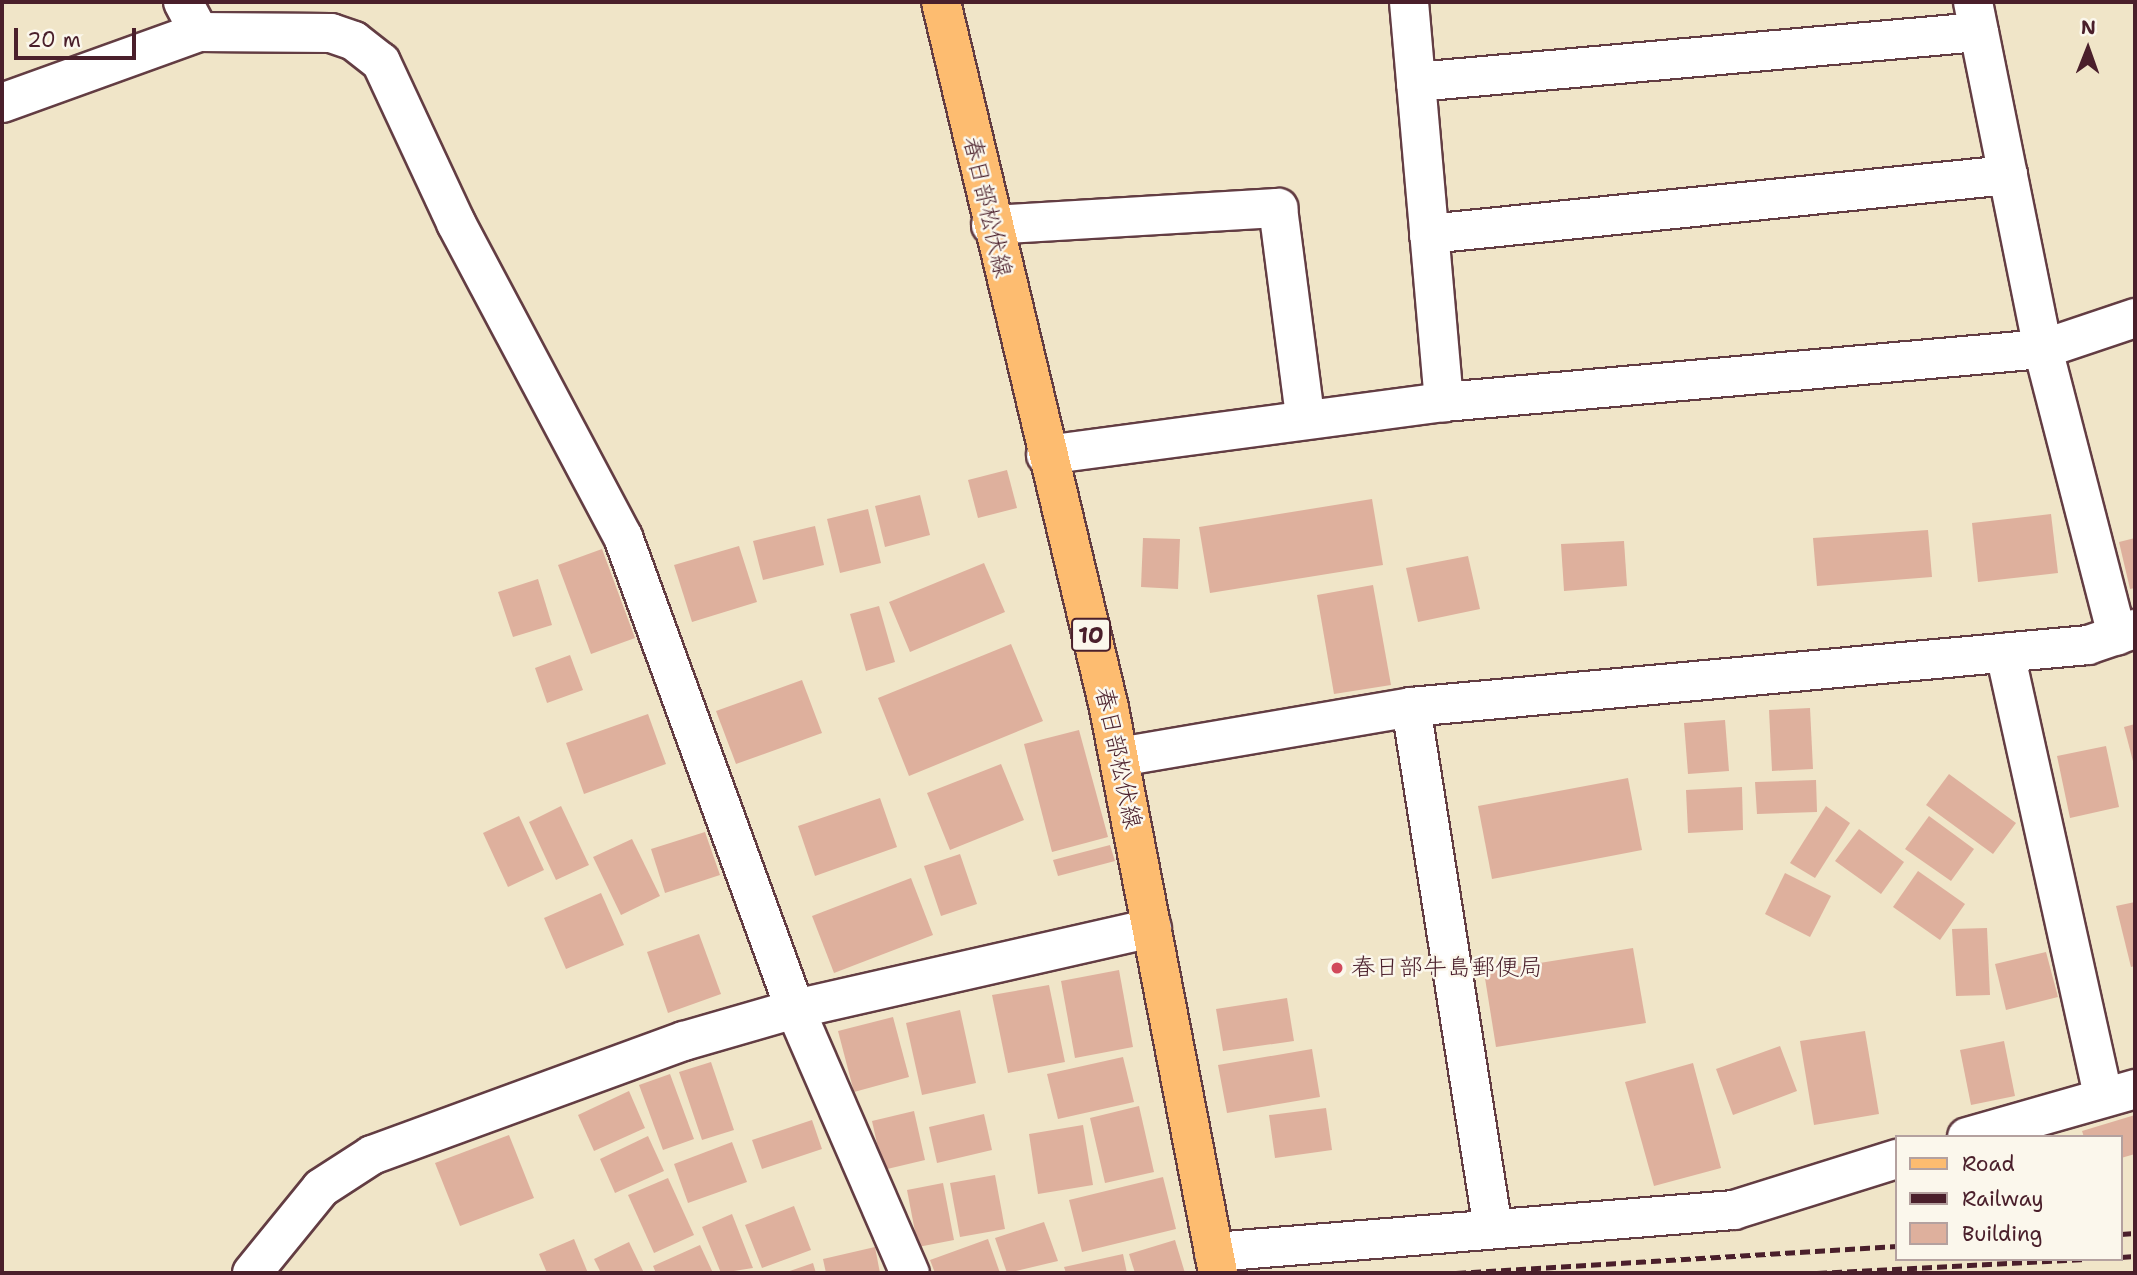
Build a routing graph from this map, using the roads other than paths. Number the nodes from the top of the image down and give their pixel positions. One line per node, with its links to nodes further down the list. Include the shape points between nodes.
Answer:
1 (941, 2): 8 (main road, 春日部松伏線 / 10)
2 (1409, 2): 5 (street)
3 (191, 17): 6 (street); 20 (street, via 331,33 354,41 381,61 456,223 623,537)
4 (1976, 17): 5 (street); 7 (street)
5 (1416, 82): 9 (street)
6 (2, 103)
7 (2008, 175): 9 (street); 11 (street)
8 (991, 225): 13 (street, via 1278,208); 14 (main road, 春日部松伏線 / 10)
9 (1429, 234): 12 (street)
10 (2135, 318): 11 (street)
11 (2043, 349): 12 (street); 15 (street)
12 (1444, 401): 13 (street)
13 (1305, 417): 14 (street)
14 (1046, 455): 18 (main road, 春日部松伏線 / 10)
15 (2126, 632): 16 (street, via 2088,645)
16 (2005, 653): 17 (street); 21 (street)
17 (1410, 707): 18 (street); 24 (street)
18 (1119, 757): 19 (main road, 春日部松伏線 / 10)
19 (1152, 928): 20 (street); 25 (main road, 春日部松伏線 / 10)
20 (795, 1009): 26 (street, via 684,1041 372,1155 321,1188); 27 (street)
21 (2119, 1092): 22 (street)
22 (1974, 1135)
23 (1896, 1159): 24 (street, via 1734,1210)
24 (1493, 1230): 25 (street)
25 (1216, 1263)
26 (252, 1273)
27 (910, 1273)

